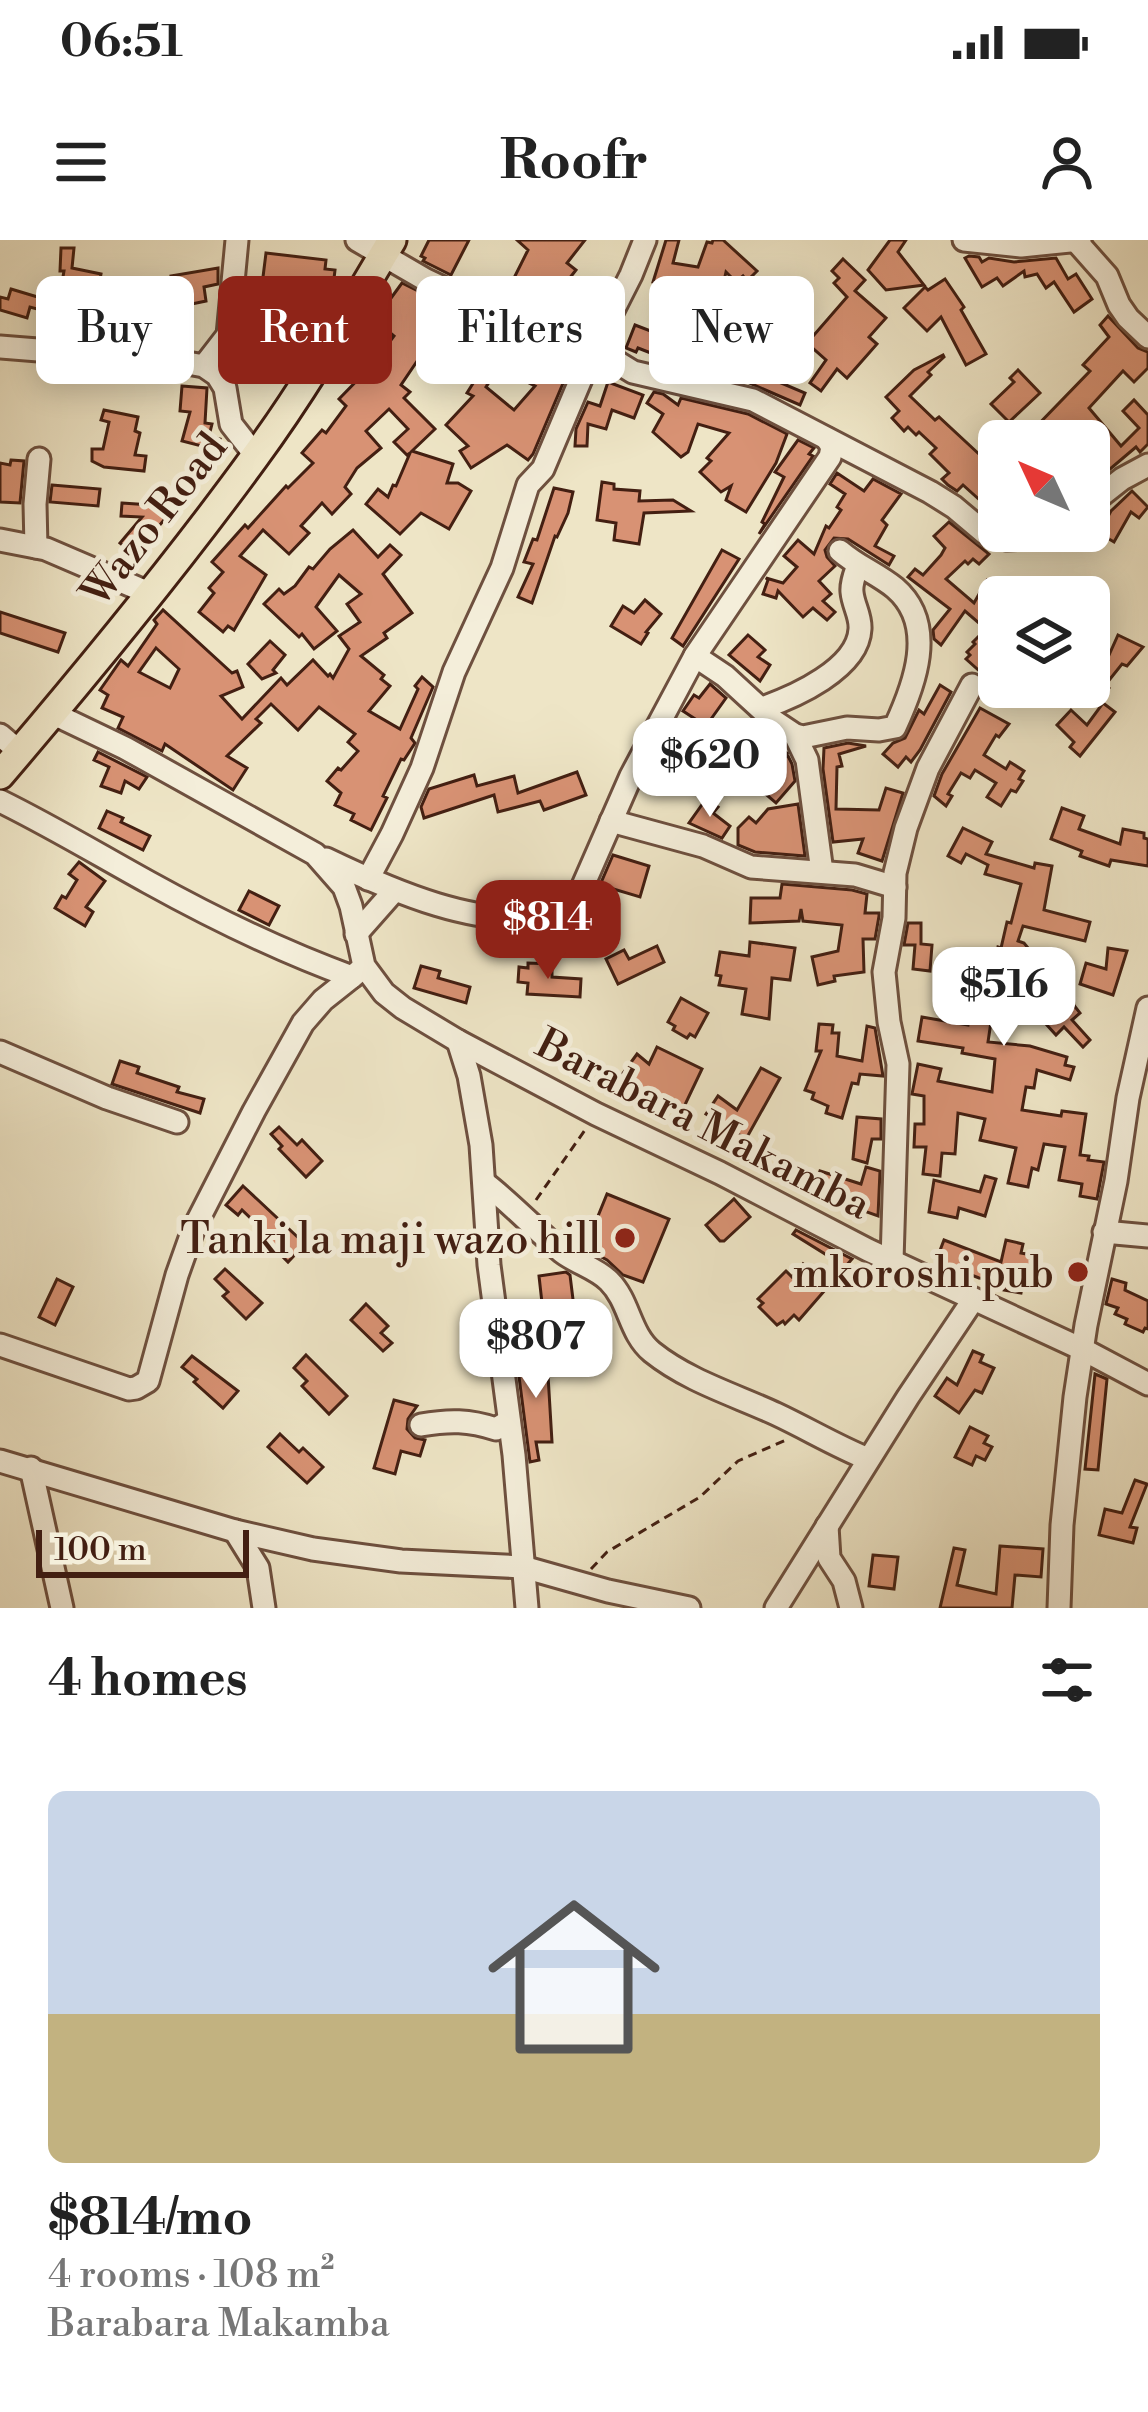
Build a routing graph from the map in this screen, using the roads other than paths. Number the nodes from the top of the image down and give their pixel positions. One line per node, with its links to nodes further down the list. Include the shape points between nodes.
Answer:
1 (237, 240): 11 (street, via 229,335)
2 (357, 240): 6 (street)
3 (645, 240): 8 (street)
4 (964, 240): 5 (street)
5 (1078, 240): 9 (street)
6 (387, 247): 7 (street); 15 (main road, Wazo Road)
7 (418, 276)
8 (625, 287)
9 (1148, 337)
10 (0, 347): 11 (street)
11 (204, 366): 15 (street, via 223,382 231,424)
12 (625, 367): 14 (street, via 753,400)
13 (579, 384): 34 (street, via 543,469 528,485 422,768)
14 (827, 439): 19 (street); 23 (street, via 830,457)
15 (256, 456): 22 (main road, Wazo Road)
16 (39, 459): 21 (street)
17 (1148, 465): 18 (street)
18 (1110, 488)
19 (978, 528)
20 (0, 540): 21 (street)
21 (36, 547): 22 (street)
22 (151, 594): 26 (main road, Wazo Road)
23 (695, 656): 25 (street); 31 (street)
24 (972, 685): 35 (street, via 928,768)
25 (762, 708): 27 (street); 27 (street, via 831,674 855,649 860,618 849,558 885,581 906,600 919,643 914,683 895,727)
26 (53, 714): 28 (main road, Wazo Road); 32 (street)
27 (795, 735): 33 (street, via 807,760)
28 (10, 743): 29 (main road, Wazo Road)
29 (0, 775)
30 (0, 801): 38 (street, via 209,914)
31 (611, 821): 33 (street, via 751,867); 36 (street, via 582,888 553,911 491,917)
32 (315, 854): 34 (street); 37 (street, via 344,887)
33 (822, 872): 35 (street)
34 (368, 879): 36 (street)
35 (895, 887): 46 (street, via 884,971 898,1064)
36 (394, 890): 37 (street)
37 (356, 934): 38 (street)
38 (358, 972): 40 (street, Barabara Makamba); 48 (street, via 303,1023 211,1193 177,1275 148,1381 129,1389)
39 (1148, 1008): 44 (street)
40 (458, 1041): 43 (street); 46 (street, Barabara Makamba)
41 (0, 1052): 42 (street)
42 (177, 1122)
43 (485, 1184): 51 (street); 53 (street, via 564,1254 609,1281 632,1328 674,1368)
44 (1105, 1232): 45 (street); 49 (street)
45 (1148, 1236)
46 (892, 1261): 47 (street, Barabara Makamba)
47 (973, 1300): 49 (street, Barabara Makamba); 53 (street)
48 (0, 1345)
49 (1084, 1350): 50 (street, Barabara Makamba); 65 (street)
50 (1148, 1384)
51 (508, 1421): 52 (street, via 496,1429 455,1420); 58 (street)
52 (422, 1425)
53 (868, 1459): 56 (street)
54 (0, 1461): 55 (street)
55 (31, 1468): 57 (street); 59 (street)
56 (827, 1526): 63 (street); 64 (street, via 830,1558)
57 (235, 1531): 58 (street, via 401,1561); 60 (street, via 258,1568)
58 (523, 1567): 61 (street); 62 (street)
59 (62, 1608)
60 (264, 1608)
61 (527, 1608)
62 (689, 1608)
63 (776, 1608)
64 (851, 1608)
65 (1059, 1608)

